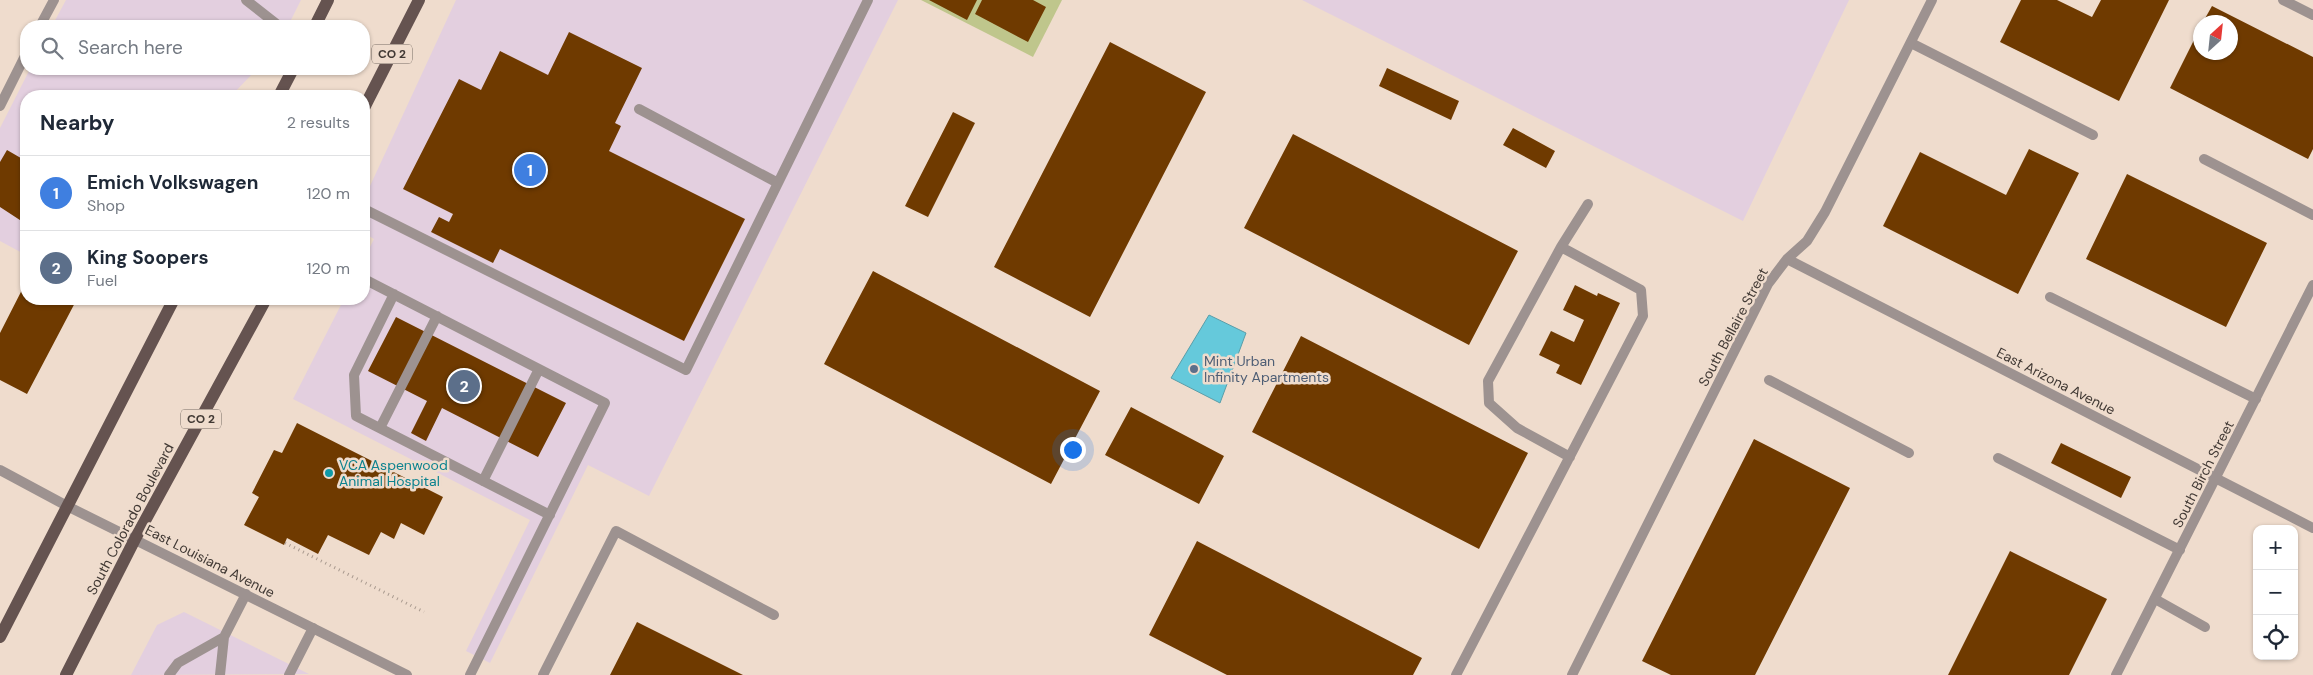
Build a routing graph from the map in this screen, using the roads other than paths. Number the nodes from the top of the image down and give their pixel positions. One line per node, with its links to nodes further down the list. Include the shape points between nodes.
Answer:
1 (54, 0): 9 (street)
2 (246, 0): 10 (street)
3 (328, 0): 11 (main road)
4 (419, 0): 16 (main road, CO 2)
5 (868, 0): 21 (street)
6 (1932, 0): 12 (street, South Bellaire Street)
7 (2283, 0): 8 (street)
8 (2313, 15)
9 (43, 20)
10 (271, 20)
11 (318, 20)
12 (1911, 43): 19 (street); 26 (street, South Bellaire Street, via 1825,212 1807,241)
13 (20, 66): 17 (street)
14 (290, 75): 15 (main road)
15 (282, 90)
16 (370, 96)
17 (0, 106)
18 (638, 109): 21 (street)
19 (2093, 135)
20 (2204, 159): 24 (street)
21 (778, 183): 23 (street, via 686,370)
22 (1588, 204): 25 (street)
23 (370, 212)
24 (2313, 215)
25 (1561, 247): 39 (street, via 1488,381 1488,388 1489,403 1517,428); 39 (street, via 1641,290 1644,316)
26 (1787, 259): 42 (street, East Arizona Avenue); 64 (street, South Bellaire Street, via 1768,284)
27 (370, 282): 29 (street)
28 (2313, 285): 36 (street, South Birch Street)
29 (394, 294): 33 (street); 37 (street, via 354,375 356,416)
30 (2050, 297): 36 (street)
31 (171, 305): 44 (main road)
32 (263, 305): 47 (main road, South Colorado Boulevard / CO 2)
33 (437, 316): 34 (street); 37 (street)
34 (539, 369): 43 (street); 45 (street, via 605,403)
35 (1769, 380): 38 (street)
36 (2256, 399): 42 (street, South Birch Street)
37 (380, 428): 43 (street)
38 (1909, 453)
39 (1570, 457): 63 (street)
40 (1998, 458): 48 (street)
41 (0, 470): 44 (street, East Louisiana Avenue)
42 (2216, 478): 46 (street, East Arizona Avenue); 48 (street, South Birch Street)
43 (482, 481): 45 (street)
44 (66, 506): 47 (street, East Louisiana Avenue); 55 (main road)
45 (550, 515): 61 (street)
46 (2313, 528)
47 (135, 539): 49 (street, East Louisiana Avenue); 56 (main road, South Colorado Boulevard / CO 2)
48 (2180, 550): 50 (street, South Birch Street)
49 (246, 594): 53 (street, East Louisiana Avenue); 54 (street)
50 (2154, 599): 52 (street); 65 (street, South Birch Street)
51 (774, 615): 62 (street, via 616,531)
52 (2205, 627)
53 (313, 628): 59 (street); 60 (street, East Louisiana Avenue)
54 (224, 637): 57 (street, via 178,663); 58 (street)
55 (0, 638)
56 (66, 675)
57 (169, 675)
58 (220, 675)
59 (289, 675)
60 (407, 675)
61 (470, 675)
62 (543, 675)
63 (1456, 675)
64 (1572, 675)
65 (2116, 675)

